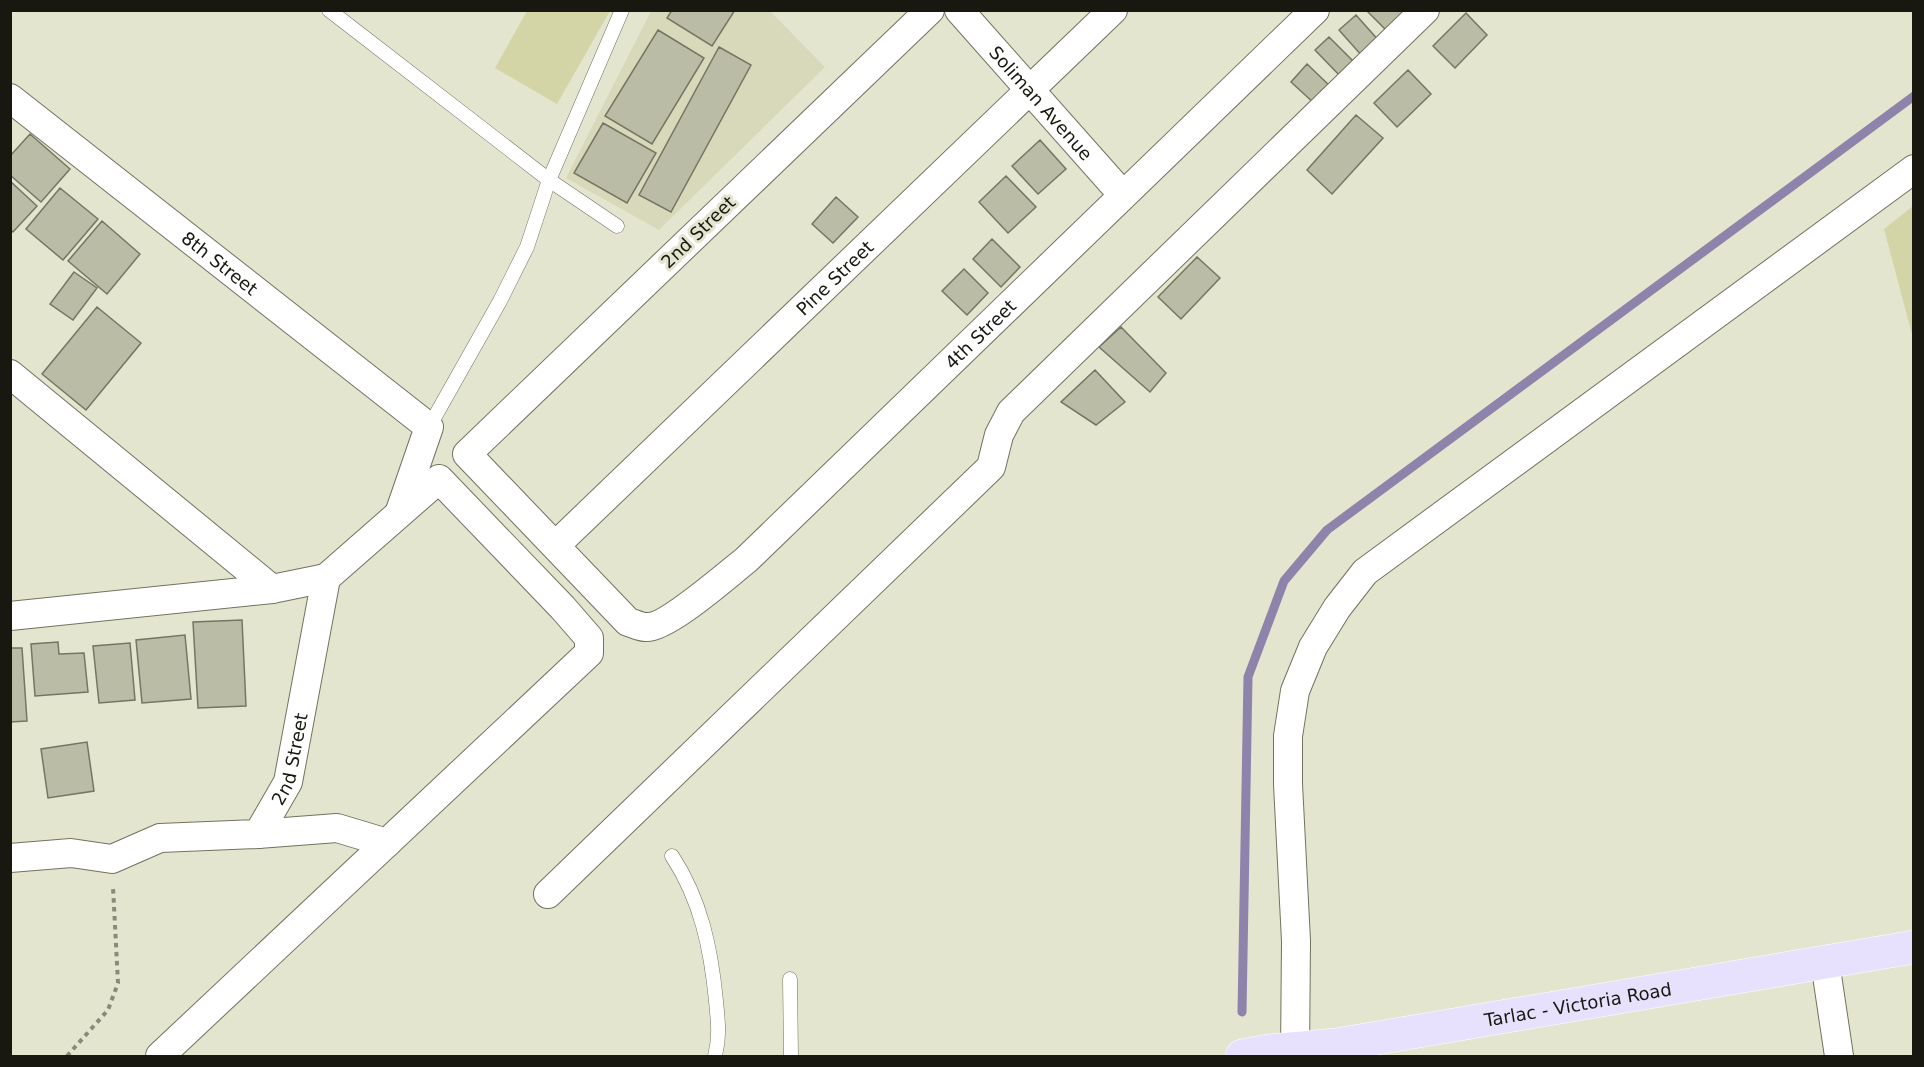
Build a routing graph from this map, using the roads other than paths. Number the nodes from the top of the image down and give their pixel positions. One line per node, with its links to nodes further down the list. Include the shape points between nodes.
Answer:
1 (329, 10): 11 (lane)
2 (622, 10): 11 (lane)
3 (930, 10): 17 (street, 2nd Street, via 467,454)
4 (959, 10): 8 (street, Soliman Avenue)
5 (1113, 10): 8 (street, Pine Street)
6 (1315, 10): 12 (street, 4th Street)
7 (1425, 10): 25 (street, via 1011,412 990,466)
8 (1031, 89): 12 (street, Soliman Avenue); 17 (street, Pine Street)
9 (10, 98): 15 (street, 8th Street)
10 (1914, 169): 29 (street, via 1365,572 1337,608 1312,647 1295,691 1288,736 1296,941)
11 (549, 180): 13 (lane); 15 (lane, via 527,247)
12 (1123, 195): 17 (street, 4th Street, via 746,560 677,614 647,628 628,622)
13 (617, 226)
14 (10, 374): 19 (street)
15 (429, 427): 16 (street)
16 (399, 514): 18 (street); 22 (street, via 439,480 576,623 589,638 589,653)
17 (556, 545)
18 (326, 578): 19 (street); 21 (street, 2nd Street, via 288,782)
19 (272, 589): 20 (street)
20 (10, 616)
21 (258, 834): 22 (street, via 337,828); 24 (street, via 160,838 112,859 70,853)
22 (387, 843): 30 (street)
23 (672, 855): 31 (lane, via 686,876 711,951 719,1039)
24 (10, 858)
25 (548, 894)
26 (1914, 946): 27 (main road, Tarlac - Victoria Road)
27 (1825, 962): 29 (main road, Tarlac - Victoria Road); 34 (street)
28 (790, 979): 32 (lane)
29 (1295, 1053): 33 (main road, Tarlac - Victoria Road)
30 (160, 1056)
31 (715, 1056)
32 (791, 1056)
33 (1242, 1056)
34 (1839, 1056)

